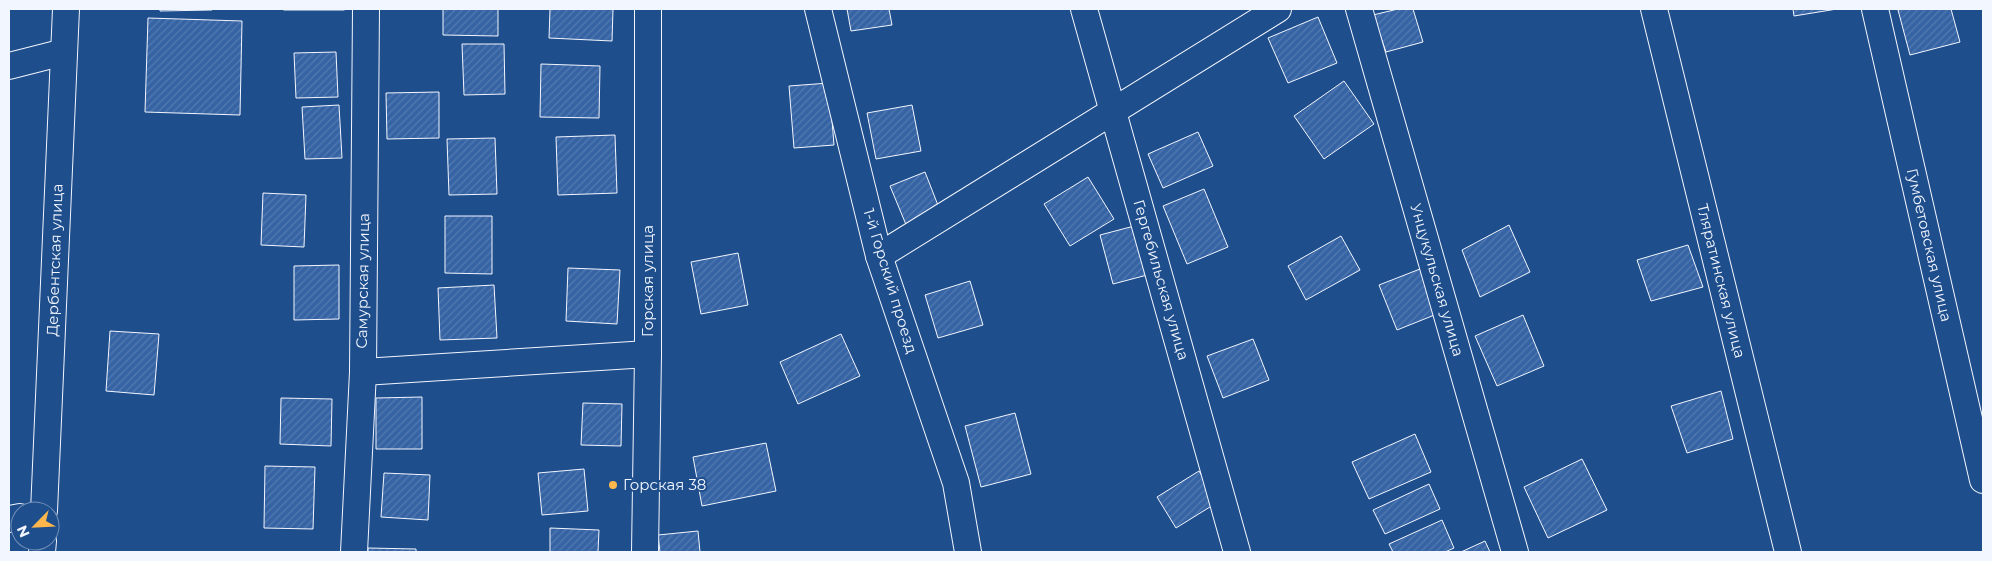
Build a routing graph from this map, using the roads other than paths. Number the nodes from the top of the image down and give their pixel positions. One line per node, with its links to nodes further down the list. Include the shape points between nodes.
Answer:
1 (66, 9): 10 (street, Дербентская улица)
2 (366, 9): 15 (street, Самурская улица)
3 (648, 9): 14 (street, Горская улица)
4 (818, 9): 13 (street, 1-й Горский проезд)
5 (1084, 9): 12 (street, Гергебильская улица)
6 (1278, 9): 12 (street)
7 (1359, 9): 22 (street, Унцукульская улица)
8 (1654, 9): 23 (street, Тляратинская улица)
9 (1875, 9): 16 (street, Гумбетовская улица)
10 (64, 52): 11 (street); 17 (street, Дербентская улица)
11 (9, 66)
12 (1113, 111): 13 (street); 21 (street, Гергебильская улица)
13 (879, 256): 20 (street, 1-й Горский проезд, via 956,483)
14 (648, 354): 15 (street); 19 (street, Горская улица)
15 (363, 372): 18 (street, Самурская улица)
16 (1983, 480)
17 (44, 501)
18 (354, 552)
19 (645, 552)
20 (968, 552)
21 (1237, 552)
22 (1515, 552)
23 (1788, 552)

